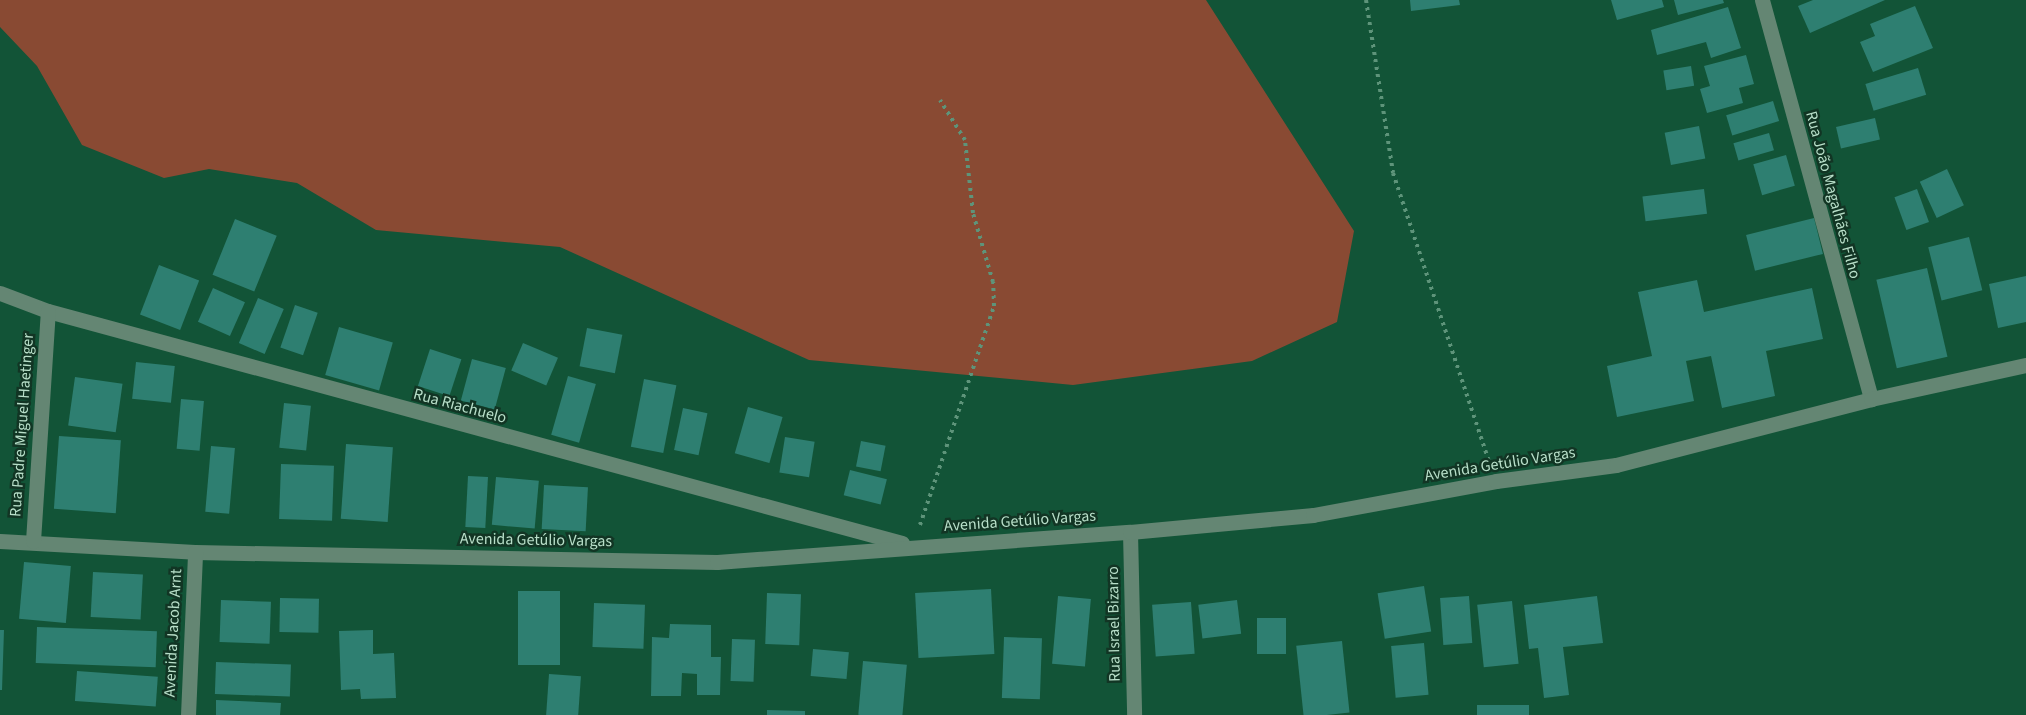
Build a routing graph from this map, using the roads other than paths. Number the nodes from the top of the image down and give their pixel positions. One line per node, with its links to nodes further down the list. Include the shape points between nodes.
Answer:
1 (1762, 0): 5 (street, Rua João Magalhães Filho)
2 (0, 293): 3 (street, Rua Riachuelo)
3 (48, 311): 8 (street, Rua Padre Miguel Haetinger); 9 (street, Rua Riachuelo)
4 (2026, 365): 5 (street, Avenida Getúlio Vargas)
5 (1871, 399): 6 (street, Avenida Getúlio Vargas, via 1616,465 1496,481 1313,515)
6 (1130, 532): 9 (street, Avenida Getúlio Vargas); 12 (street, Rua Israel Bizarro)
7 (0, 541): 8 (street, Avenida Getúlio Vargas)
8 (33, 541): 10 (street, Avenida Getúlio Vargas)
9 (913, 546): 10 (street, Avenida Getúlio Vargas, via 717,562)
10 (195, 552): 11 (street, Avenida Jacob Arnt)
11 (188, 715)
12 (1134, 715)

